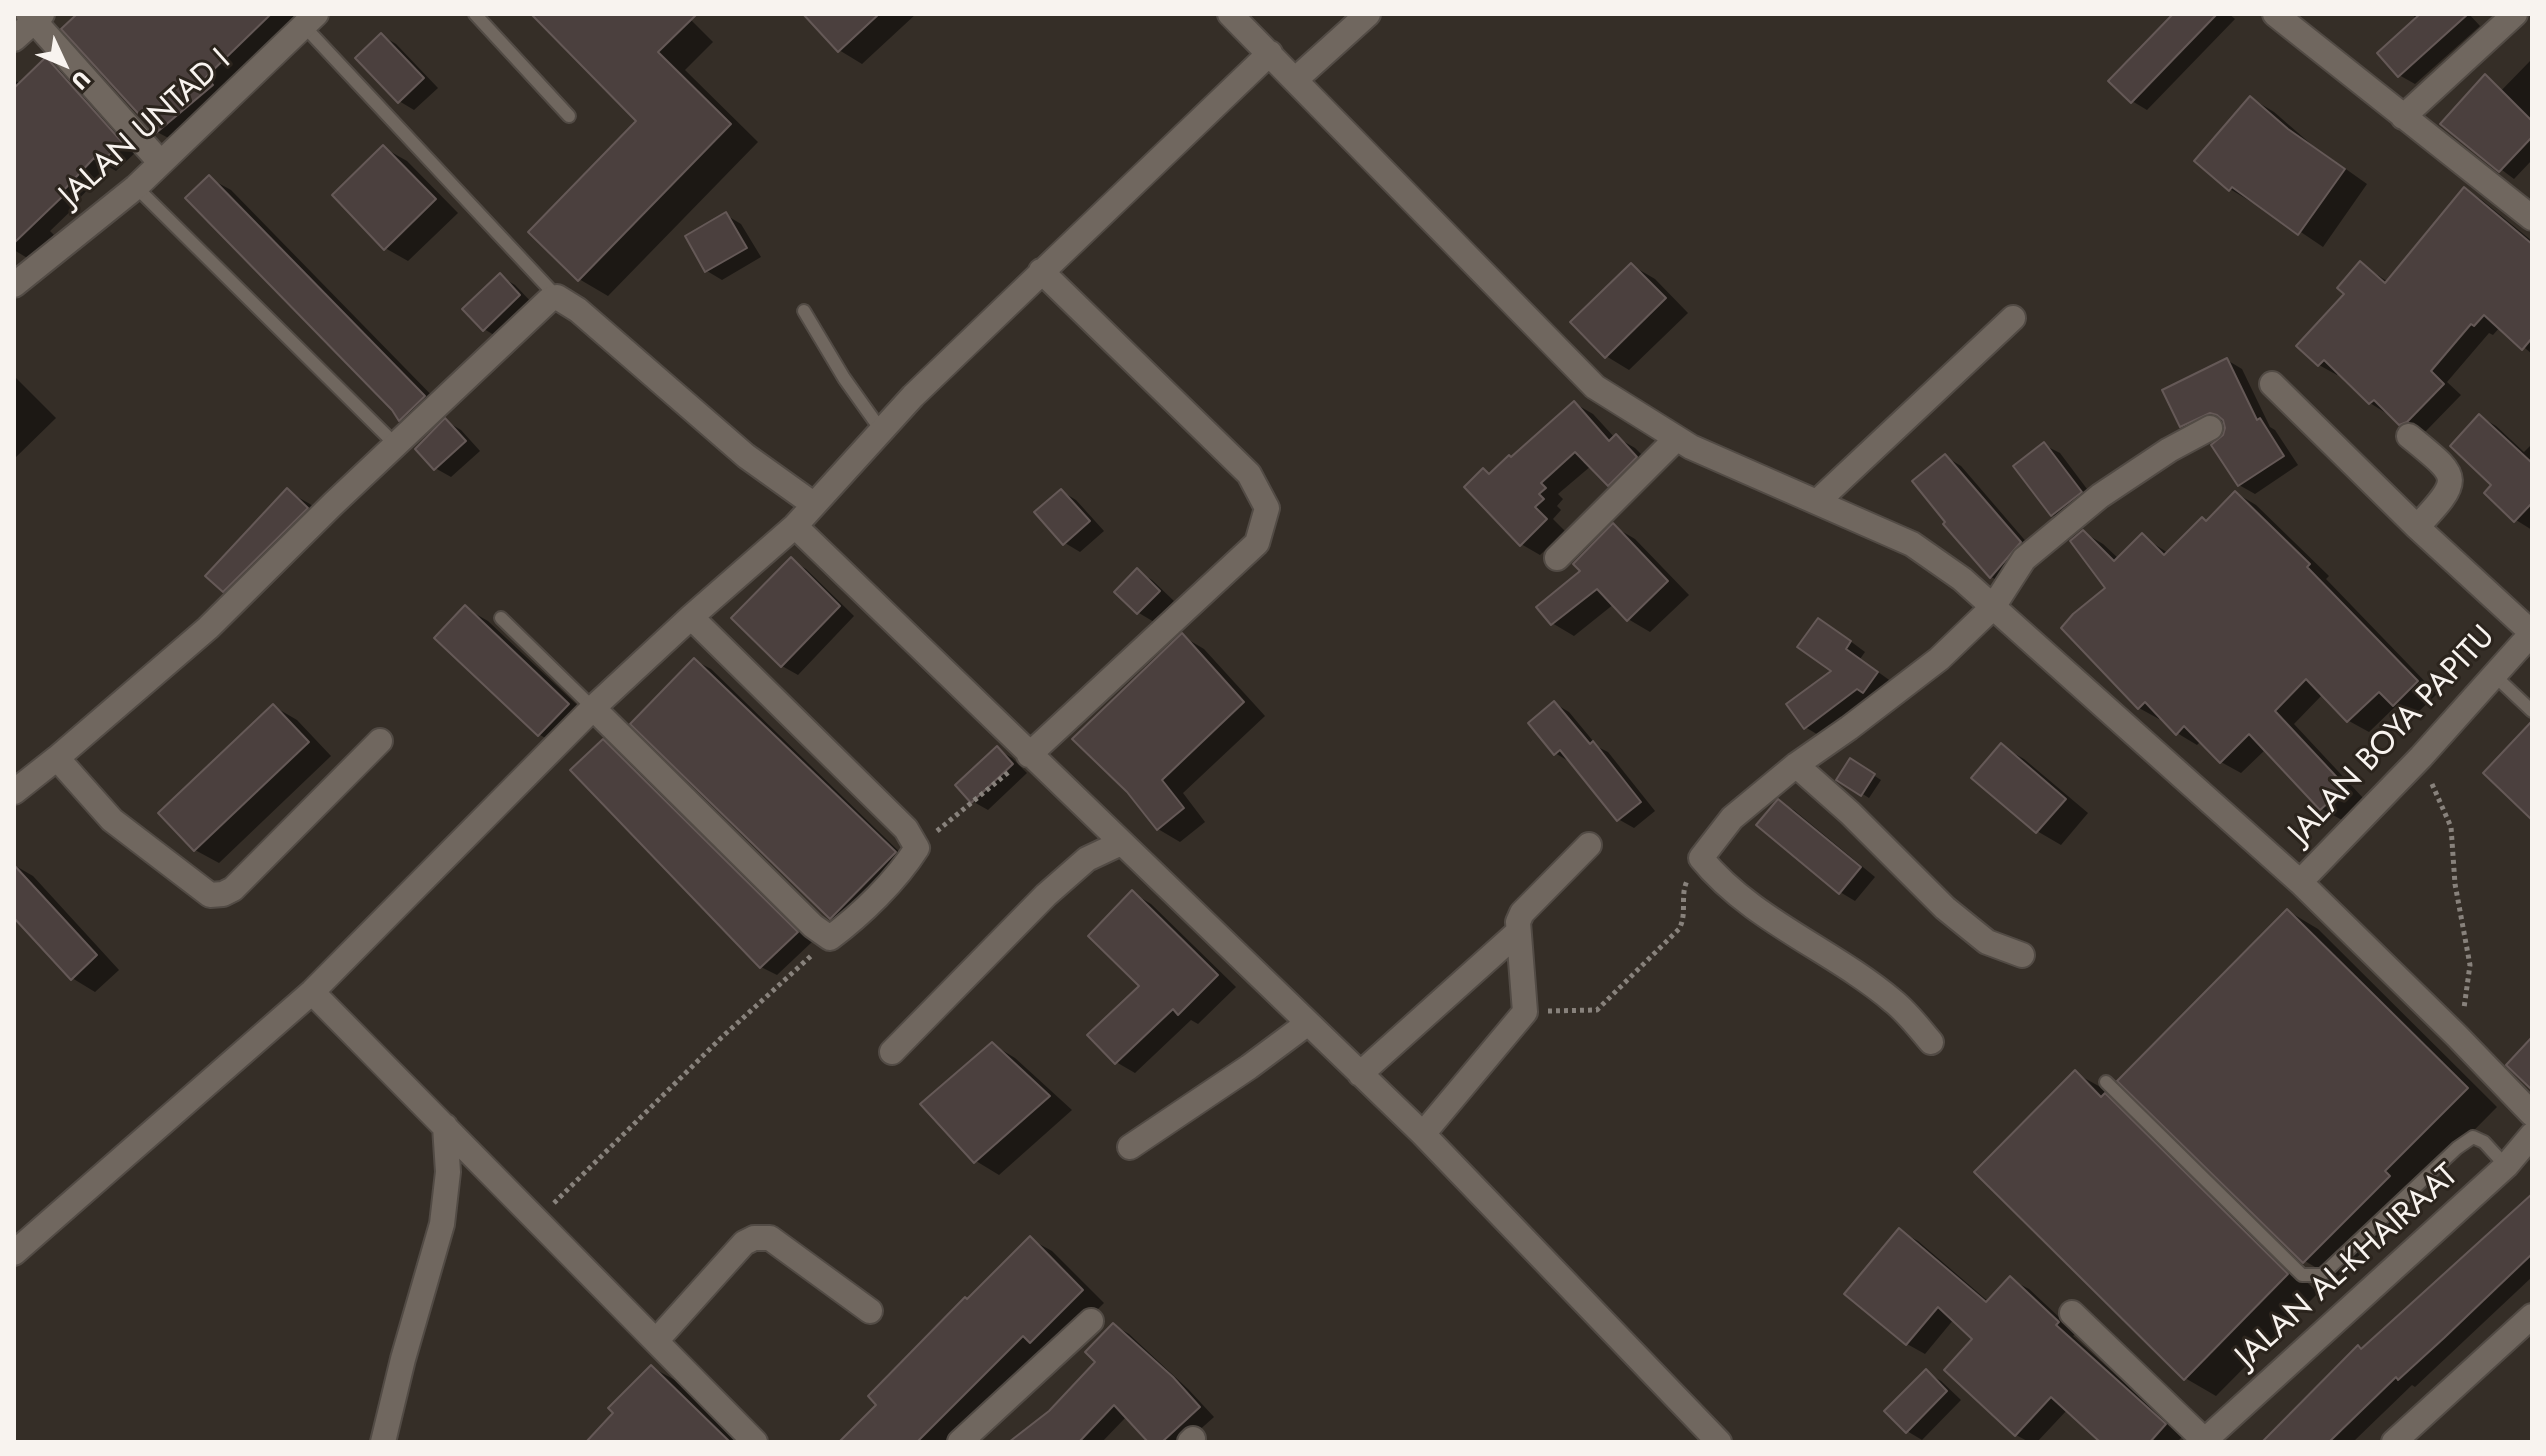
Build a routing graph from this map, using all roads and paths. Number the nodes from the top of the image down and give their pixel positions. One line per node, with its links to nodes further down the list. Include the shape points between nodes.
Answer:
1 (475, 14): 11 (lane)
2 (1230, 14): 9 (street)
3 (1368, 14): 10 (street)
4 (2275, 14): 12 (street)
5 (2515, 14): 12 (street)
6 (35, 16): 8 (street); 13 (street)
7 (310, 20): 13 (street, JALAN UNTAD I); 18 (lane)
8 (14, 39)
9 (1270, 53): 10 (street); 16 (street)
10 (1295, 80): 25 (street, via 1595,387)
11 (569, 116)
12 (2403, 117): 15 (street)
13 (160, 162): 14 (street, JALAN UNTAD I)
14 (136, 187): 17 (street, JALAN UNTAD I); 26 (lane)
15 (2532, 218)
16 (1041, 271): 23 (street); 40 (street, via 1249,474 1267,508 1257,543)
17 (14, 285)
18 (557, 297): 26 (street, via 539,307); 28 (street, via 746,456)
19 (804, 311): 23 (lane)
20 (2013, 318): 27 (street)
21 (2272, 384): 30 (street)
22 (2210, 428): 32 (street, via 2100,496 2024,559)
23 (881, 430): 28 (street)
24 (2409, 436): 30 (street, via 2442,463 2451,479 2450,489)
25 (1676, 439): 27 (street); 31 (street)
26 (396, 445): 42 (street, via 208,628)
27 (1817, 502): 32 (street, via 1912,544)
28 (813, 504): 29 (street)
29 (795, 526): 33 (street); 40 (street)
30 (2417, 527): 35 (street)
31 (1557, 558)
32 (1993, 607): 43 (street, via 1939,659); 49 (street)
33 (691, 617): 37 (street); 47 (street, via 906,829)
34 (501, 618): 37 (lane)
35 (2532, 633): 36 (street, JALAN BOYA PAPITU)
36 (2495, 676): 38 (lane); 41 (street, JALAN BOYA PAPITU)
37 (593, 708): 51 (street); 53 (street)
38 (2532, 711)
39 (380, 741): 42 (street, via 233,889 210,895 112,820)
40 (1029, 755): 45 (street); 47 (path)
41 (2421, 757): 49 (street, JALAN BOYA PAPITU); 56 (path, via 2451,827 2470,965)
42 (57, 758): 44 (street)
43 (1796, 765): 48 (street, via 1732,818); 52 (street, via 1945,908 1987,942)
44 (14, 792)
45 (1121, 843): 55 (street); 58 (street, via 1087,859 1046,895)
46 (1589, 845): 50 (street, via 1522,913)
47 (917, 848): 51 (street)
48 (1701, 858): 54 (path, via 1683,888 1684,919 1679,929 1597,1010); 57 (street, via 1717,878 1765,914 1895,1002)
49 (2300, 882): 56 (street)
50 (1517, 933): 54 (street); 59 (street)
51 (830, 938): 67 (path)
52 (2022, 955)
53 (312, 992): 62 (street); 68 (street)
54 (1525, 1012): 63 (street)
55 (1308, 1023): 59 (street); 65 (street)
56 (2457, 1036): 61 (street)
57 (1931, 1042)
58 (892, 1052)
59 (1360, 1074): 63 (street)
60 (2106, 1082): 66 (lane, via 2302,1275 2322,1275 2473,1137)
61 (2532, 1114)
62 (445, 1126): 67 (street); 75 (street, via 448,1172 442,1224)
63 (1423, 1134): 78 (street)
64 (2532, 1135): 66 (street, JALAN AL-KHAIRAAT)
65 (1130, 1147)
66 (2506, 1166): 74 (street, JALAN AL-KHAIRAAT)
67 (537, 1220): 73 (street)
68 (14, 1253)
69 (870, 1311): 73 (street, via 770,1238 754,1238)
70 (2072, 1313): 74 (street)
71 (2532, 1316): 79 (street)
72 (1091, 1321): 77 (street)
73 (656, 1341): 76 (street)
74 (2204, 1441)
75 (383, 1442)
76 (755, 1442)
77 (960, 1442)
78 (1719, 1442)
79 (2394, 1442)

